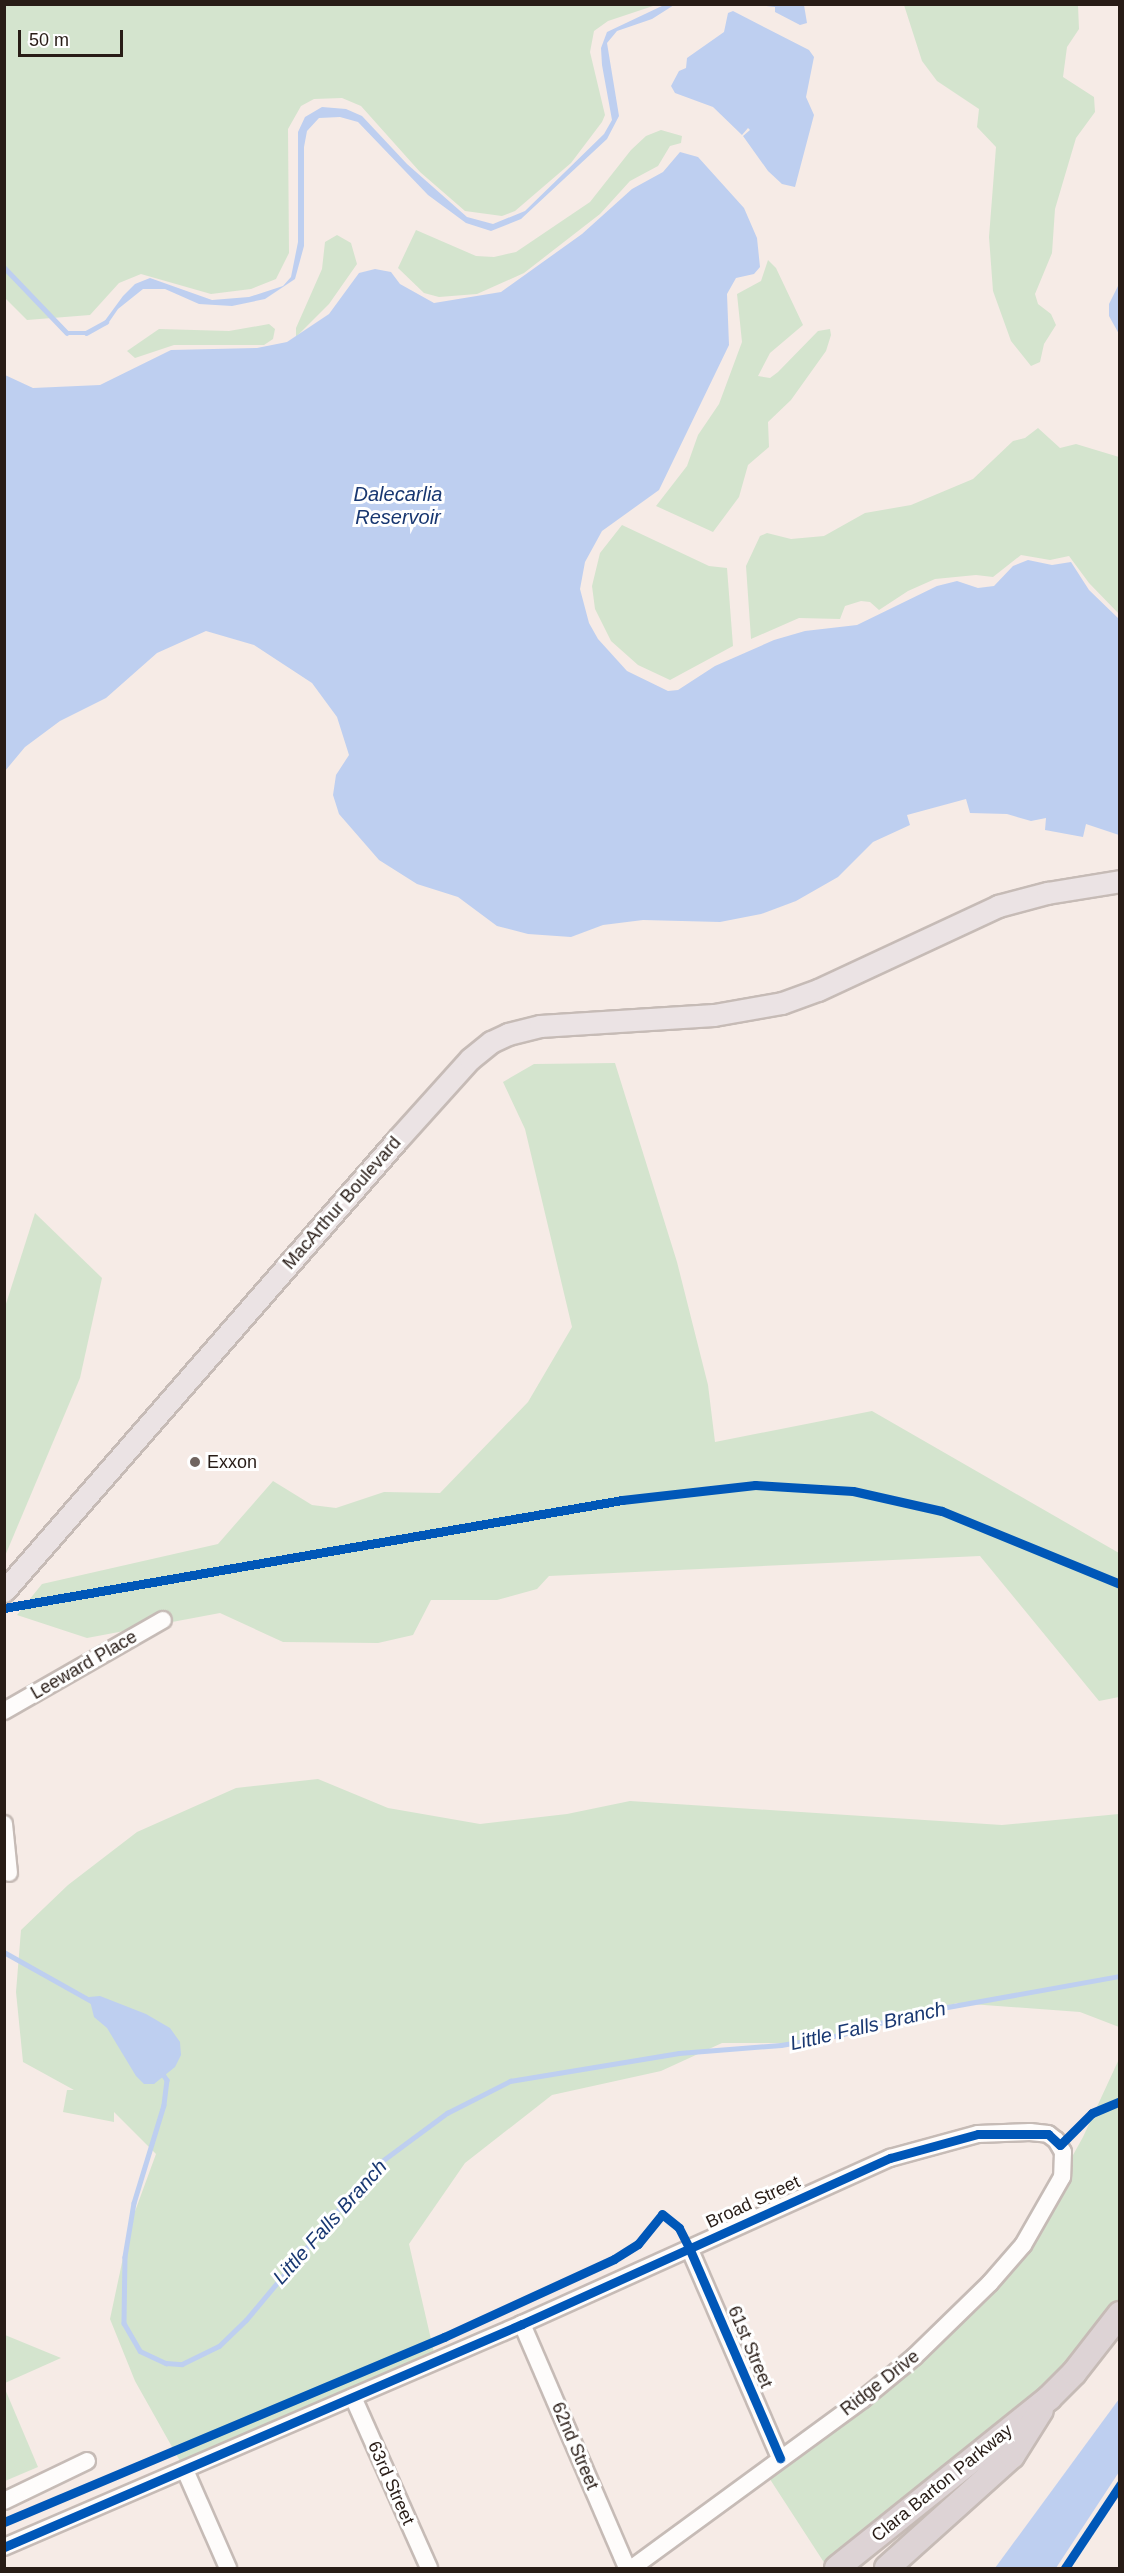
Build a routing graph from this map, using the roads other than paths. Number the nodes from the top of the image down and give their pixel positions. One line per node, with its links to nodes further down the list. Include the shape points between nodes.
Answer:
1 (1119, 881): 2 (main road)
2 (1086, 890): 3 (main road); 4 (main road, MacArthur Boulevard, via 1047,893 998,906 834,983 782,1003 714,1015 540,1026 491,1042 470,1059 404,1132)
3 (1119, 894)
4 (4, 1591)
5 (163, 1620): 6 (street, Leeward Place)
6 (4, 1711)
7 (4, 1824): 8 (street)
8 (9, 1873)
9 (1060, 2145): 10 (street, Broad Street, via 1048,2134 1030,2132 978,2134 934,2143 890,2158); 15 (street, Ridge Drive, via 1062,2177 1050,2203 1023,2245 990,2283 914,2357)
10 (690, 2250): 12 (street, Broad Street); 15 (street, 61st Street)
11 (1119, 2314): 14 (highway, Clara Barton Parkway, via 1074,2373)
12 (522, 2324): 13 (street, Broad Street); 22 (street, 62nd Street)
13 (353, 2397): 17 (street, Broad Street); 21 (street, 63rd Street)
14 (1048, 2398): 24 (highway, Clara Barton Parkway); 25 (highway, Clara Barton Parkway, via 1012,2456)
15 (780, 2458): 23 (street, Ridge Drive)
16 (87, 2461): 18 (street)
17 (185, 2469): 19 (street, Broad Street); 20 (street)
18 (4, 2501)
19 (4, 2547)
20 (228, 2568)
21 (429, 2568)
22 (627, 2568)
23 (632, 2568)
24 (837, 2568)
25 (887, 2568)

